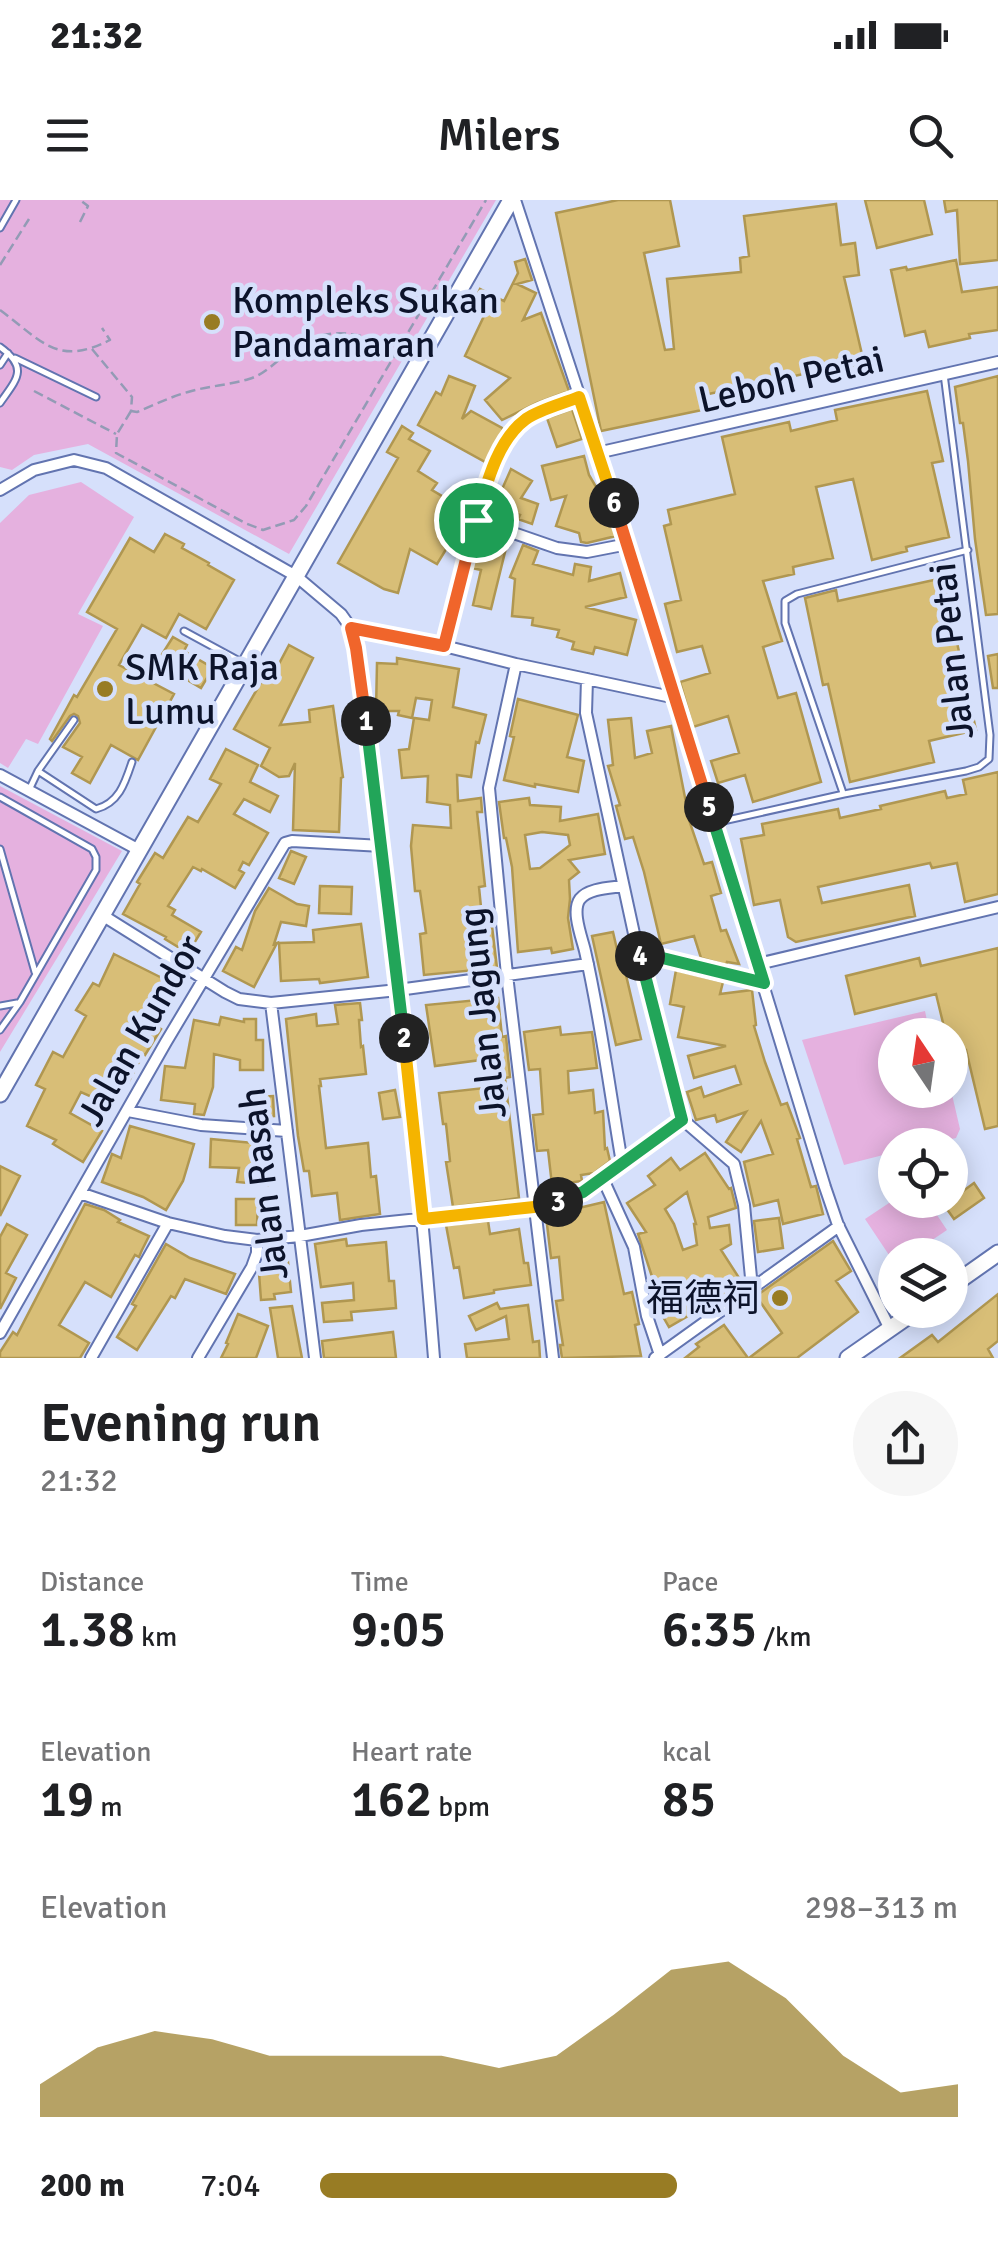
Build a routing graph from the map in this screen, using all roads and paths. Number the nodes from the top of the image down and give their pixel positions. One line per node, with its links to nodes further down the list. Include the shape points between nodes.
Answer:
1 (16, 200): 7 (lane)
2 (80, 200): 6 (path, via 88,206)
3 (486, 200): 16 (path)
4 (513, 200): 23 (street); 32 (street)
5 (30, 220): 8 (path)
6 (80, 222)
7 (0, 228)
8 (16, 240): 9 (path); 10 (path)
9 (26, 246)
10 (0, 266)
11 (0, 310): 14 (path, via 58,352)
12 (102, 328): 14 (path, via 110,340)
13 (0, 347): 15 (lane)
14 (92, 349): 25 (path, via 132,397)
15 (8, 353): 17 (lane); 19 (lane)
16 (396, 354): 25 (path, via 360,334 315,337 251,378); 26 (path, via 306,506 294,520 263,530 116,453)
17 (15, 358): 22 (lane); 24 (lane, via 18,376)
18 (998, 362): 20 (street, Leboh Petai)
19 (0, 365)
20 (944, 374): 27 (street, Leboh Petai); 31 (lane, Jalan Petai)
21 (34, 391): 26 (path)
22 (96, 397)
23 (579, 397): 27 (street); 29 (street, via 516,429 488,479)
24 (0, 403)
25 (131, 411): 26 (path)
26 (118, 434)
27 (598, 453): 30 (street)
28 (1, 488): 32 (street, via 74,460 106,468)
29 (476, 520): 30 (street, via 556,548 587,552); 35 (street)
30 (628, 544): 39 (street)
31 (968, 550): 45 (lane, Jalan Petai, via 989,760 966,772); 45 (lane, via 785,601 785,623)
32 (296, 576): 33 (street); 36 (street)
33 (351, 628): 35 (street); 48 (street)
34 (184, 631): 36 (lane)
35 (444, 646): 37 (street)
36 (246, 664): 50 (street)
37 (516, 664): 38 (street); 58 (street, Jalan Jagung, via 489,788)
38 (588, 679): 39 (street); 51 (street, via 586,713)
39 (676, 698): 47 (street)
40 (74, 720): 42 (lane)
41 (132, 762): 42 (lane, via 120,793 102,809)
42 (38, 771): 44 (lane)
43 (0, 775): 44 (street)
44 (28, 790): 50 (street)
45 (844, 794): 47 (lane, Jalan Petai)
46 (0, 797): 57 (lane, via 96,857 96,870)
47 (714, 823): 56 (street)
48 (382, 846): 59 (street, Jalan Kundor, via 285,843); 61 (street)
49 (0, 850): 57 (lane)
50 (139, 850): 53 (street)
51 (623, 886): 54 (street); 55 (street, via 594,890 577,903)
52 (998, 907): 56 (street)
53 (102, 916): 59 (street); 66 (street)
54 (638, 952): 60 (street); 68 (street)
55 (588, 964): 58 (street); 70 (street)
56 (758, 964): 60 (street)
57 (35, 973): 62 (lane)
58 (507, 975): 61 (street); 73 (street, Jalan Jagung)
59 (203, 980): 63 (street, via 239,1000); 67 (street, Jalan Kundor)
60 (764, 983): 76 (street)
61 (398, 990): 63 (street); 74 (street)
62 (20, 1002): 64 (lane); 65 (lane)
63 (271, 1003): 69 (street, Jalan Rasah)
64 (0, 1006)
65 (0, 1030)
66 (0, 1094)
67 (128, 1111): 69 (street, via 201,1126); 72 (street, Jalan Kundor)
68 (682, 1120): 70 (street); 81 (street, via 734,1164)
69 (288, 1131): 77 (street, Jalan Rasah)
70 (622, 1163): 71 (street)
71 (602, 1177): 73 (street, via 583,1192); 85 (street, via 634,1247)
72 (80, 1193): 75 (street); 84 (street, Jalan Kundor)
73 (534, 1207): 74 (street); 90 (street, Jalan Jagung)
74 (423, 1219): 77 (street); 89 (street)
75 (168, 1222): 78 (street); 86 (street)
76 (839, 1226): 81 (street); 83 (street)
77 (300, 1236): 78 (street); 88 (street, Jalan Rasah)
78 (257, 1240): 87 (street, via 252,1267)
79 (998, 1253): 80 (street)
80 (968, 1274)
81 (752, 1288): 85 (street)
82 (893, 1328): 83 (street)
83 (890, 1330): 91 (street)
84 (0, 1333)
85 (658, 1356)
86 (91, 1358)
87 (198, 1358)
88 (315, 1358)
89 (434, 1358)
90 (553, 1358)
91 (848, 1358)

